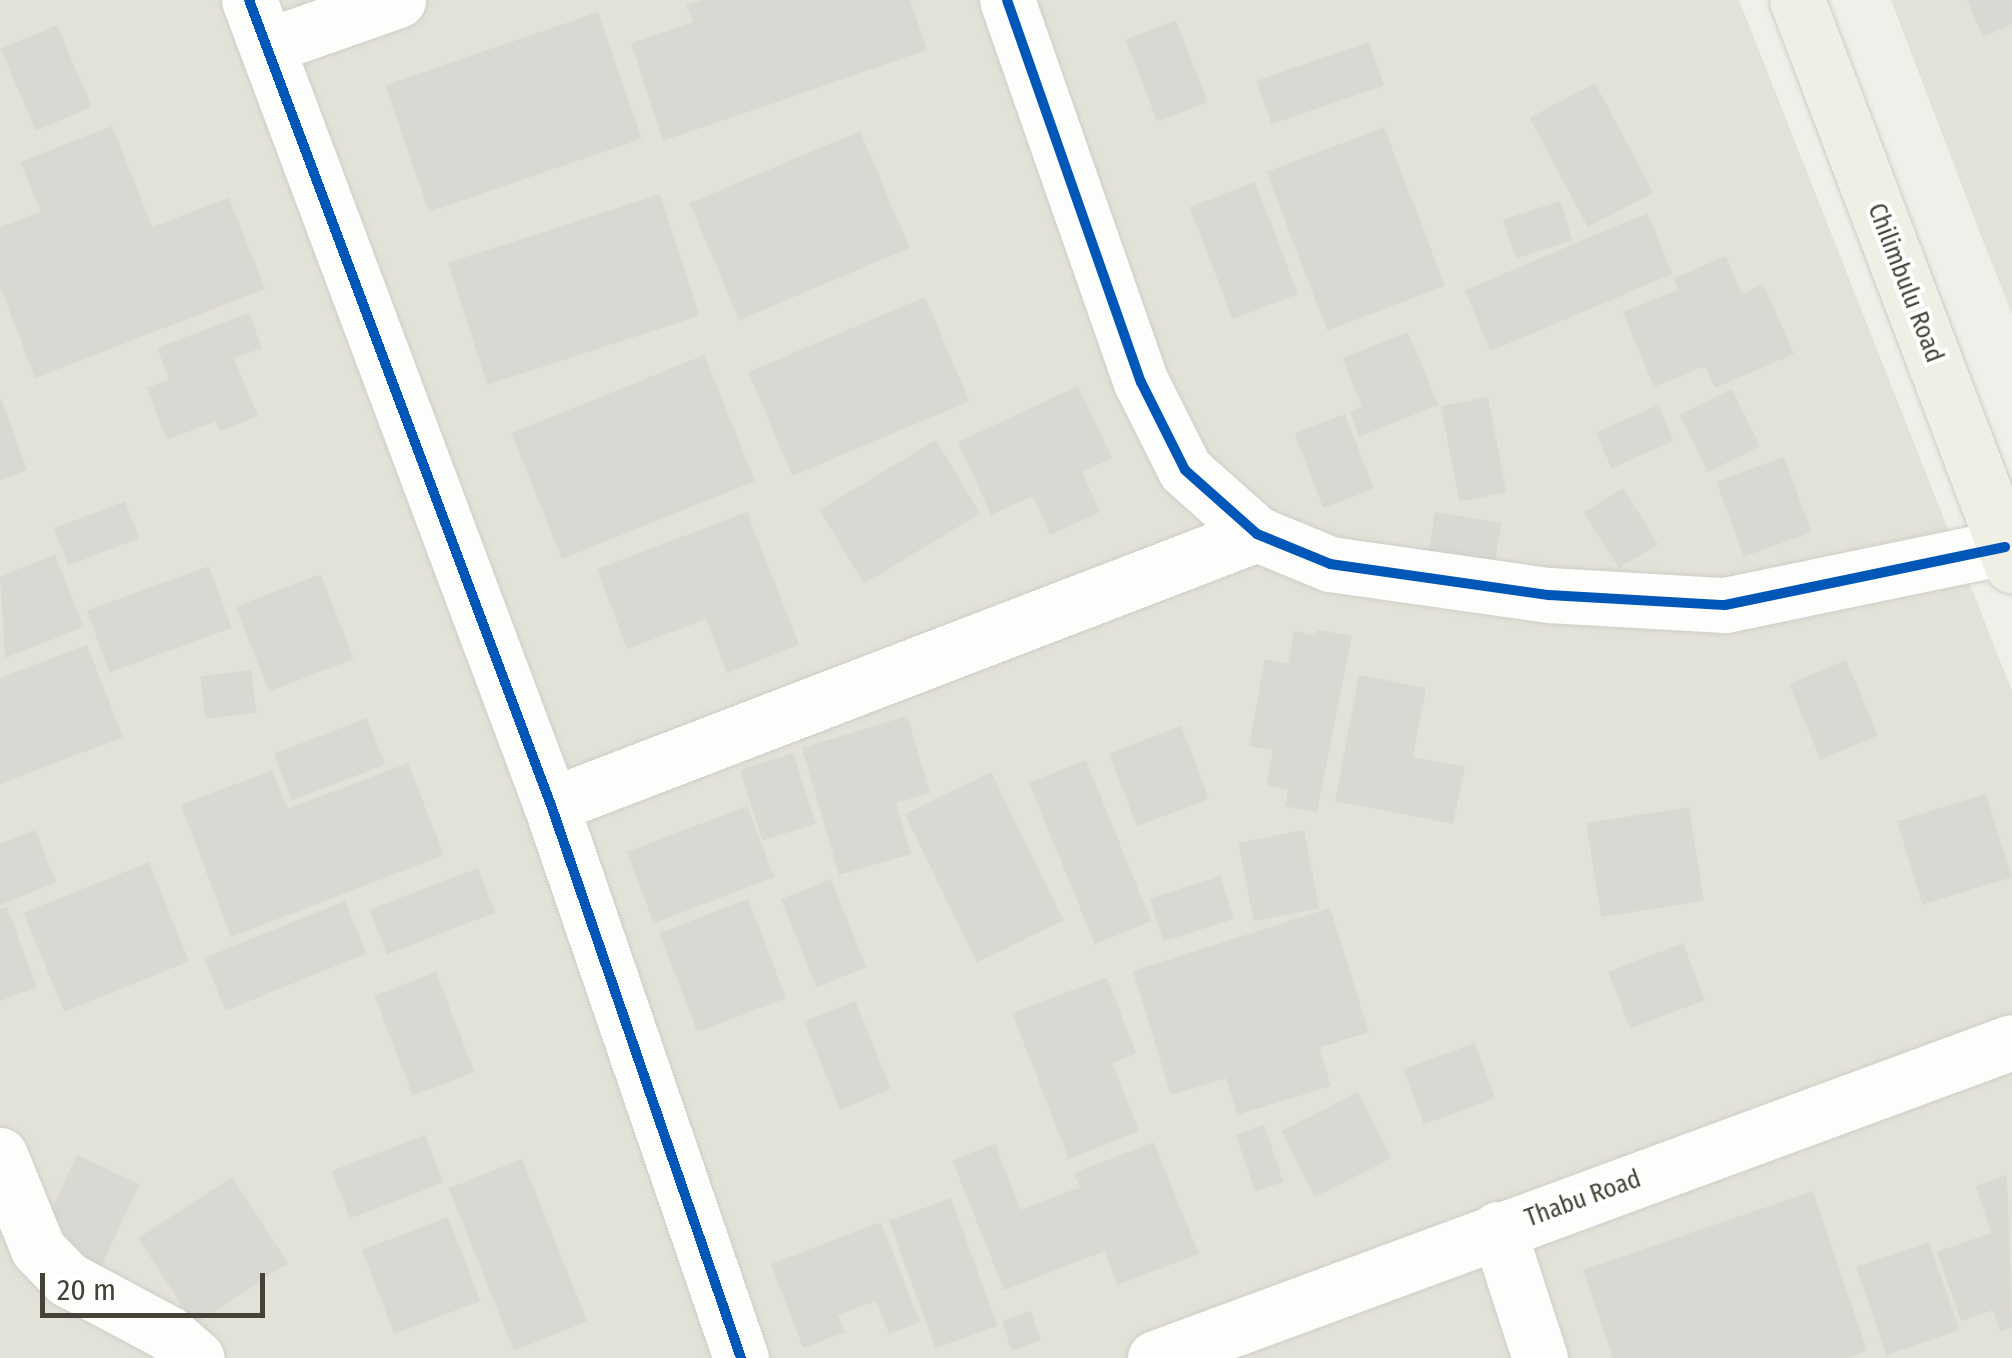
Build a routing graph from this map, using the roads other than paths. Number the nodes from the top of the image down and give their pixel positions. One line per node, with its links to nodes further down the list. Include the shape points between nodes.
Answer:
1 (398, 0): 4 (street)
2 (1007, 0): 5 (street, via 1141,382 1186,470)
3 (1798, 0): 6 (main road, Chilimbulu Road)
4 (258, 23): 7 (street)
5 (1257, 534): 6 (street, via 1330,564 1549,595 1725,605); 7 (street)
6 (2008, 556)
7 (551, 805): 12 (street)
8 (2012, 1042): 10 (street, Thabu Road)
9 (0, 1155): 11 (street, via 38,1249 57,1269)
10 (1498, 1230): 13 (street, Thabu Road); 14 (street)
11 (198, 1358)
12 (741, 1358)
13 (1155, 1358)
14 (1540, 1358)

